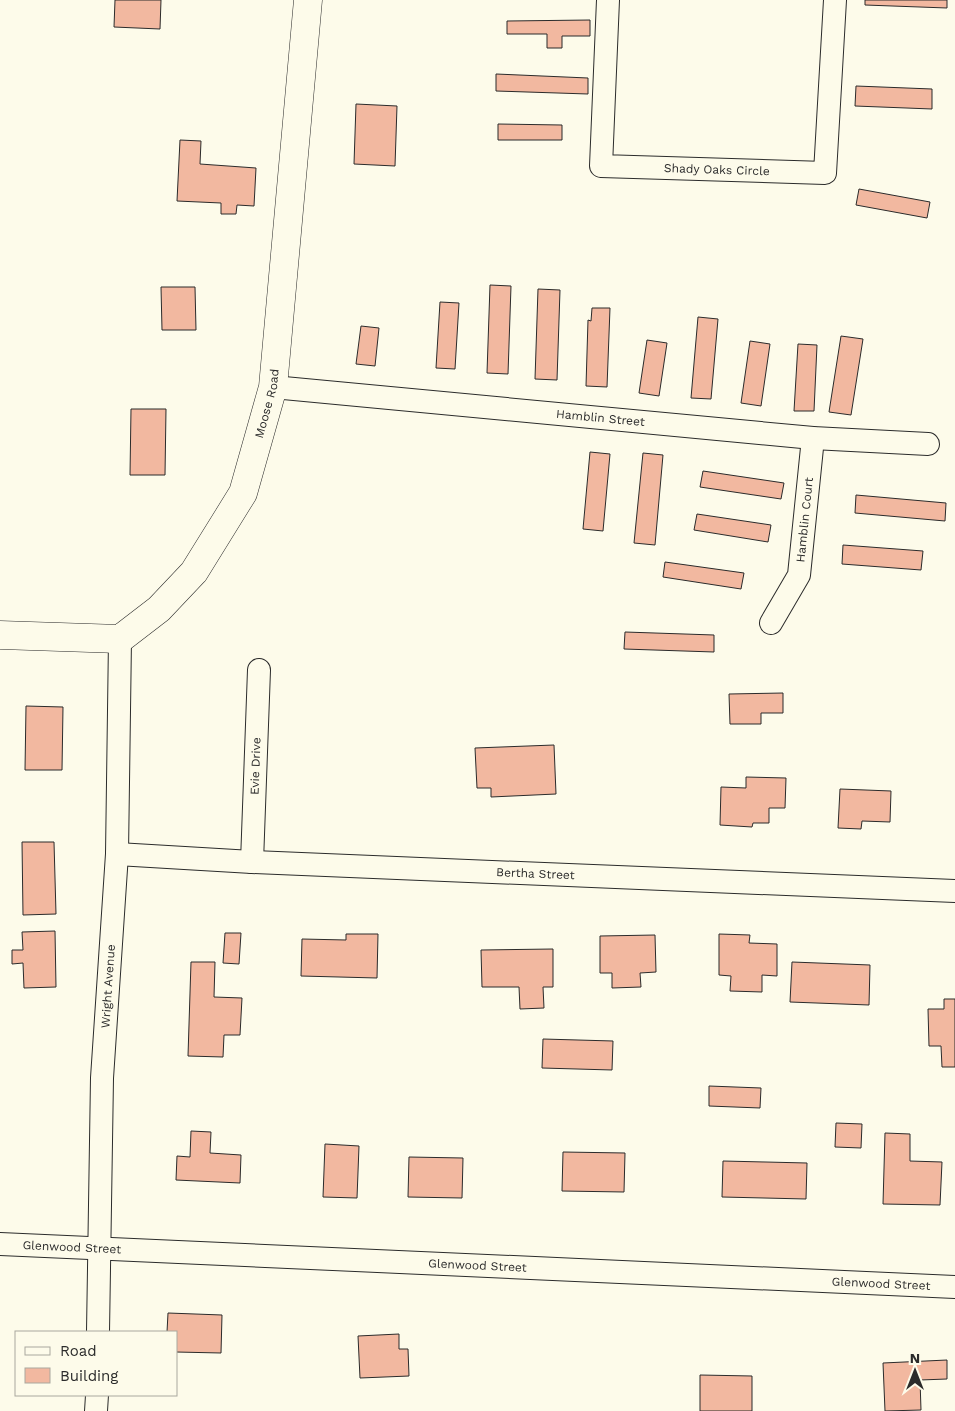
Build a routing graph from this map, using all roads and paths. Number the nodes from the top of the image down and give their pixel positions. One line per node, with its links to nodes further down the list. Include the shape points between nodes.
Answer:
1 (308, 0): 4 (street, Moose Road)
2 (608, 0): 3 (street, Shady Oaks Circle, via 601,166 825,173)
3 (834, 0)
4 (273, 387): 5 (street, Hamblin Street); 9 (street, Moose Road, via 243,493 194,572 159,609)
5 (813, 438): 6 (street, Hamblin Street); 7 (street, Hamblin Court, via 799,575)
6 (928, 444)
7 (771, 623)
8 (0, 635): 9 (street)
9 (120, 639): 11 (street, Wright Avenue)
10 (259, 670): 12 (street, Evie Drive)
11 (117, 854): 12 (street, Bertha Street); 15 (street, Wright Avenue, via 102,1078)
12 (252, 862): 13 (street, Bertha Street)
13 (955, 891)
14 (0, 1244): 15 (street, Glenwood Street)
15 (100, 1247): 16 (street, Glenwood Street); 17 (street, Wright Avenue)
16 (955, 1287)
17 (98, 1331)
18 (97, 1396): 19 (street)
19 (96, 1411)

